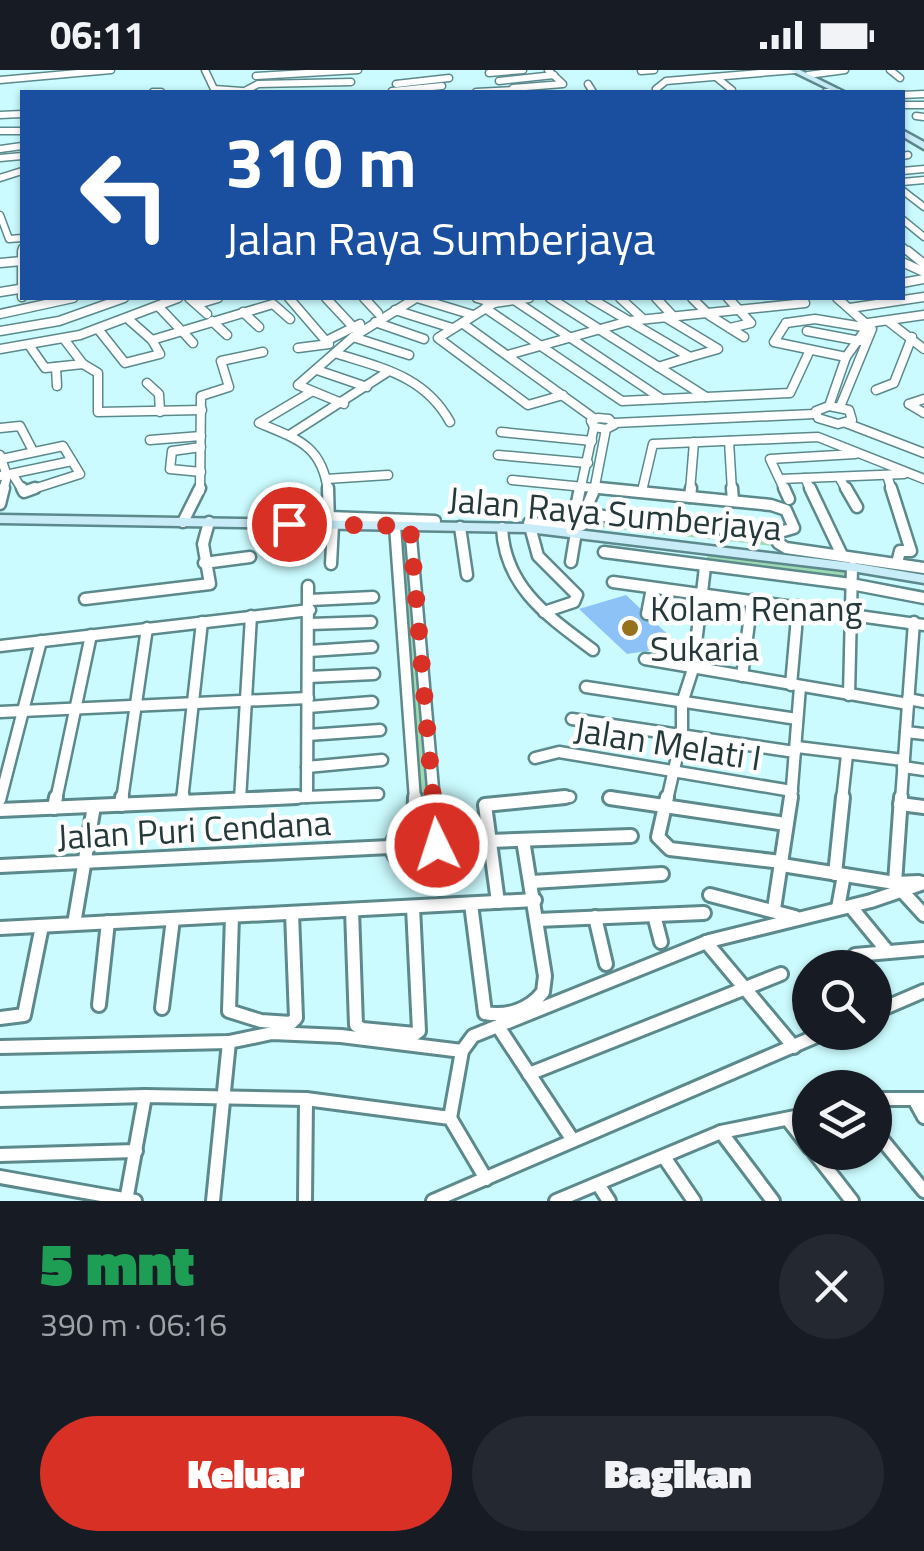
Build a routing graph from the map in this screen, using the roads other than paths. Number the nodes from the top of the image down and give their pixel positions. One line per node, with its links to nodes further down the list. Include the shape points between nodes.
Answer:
1 (16, 70): 27 (street)
2 (111, 70): 16 (street)
3 (204, 70): 37 (street, via 214,89)
4 (283, 70): 22 (street)
5 (358, 70): 22 (street)
6 (523, 70): 17 (street)
7 (548, 70): 23 (street)
8 (654, 70): 18 (street)
9 (670, 70): 28 (street)
10 (696, 70): 25 (street)
11 (794, 70): 20 (street); 21 (street)
12 (845, 70): 21 (street)
13 (890, 70): 26 (street)
14 (409, 71): 35 (street)
15 (65, 72): 16 (street); 19 (street)
16 (88, 72)
17 (490, 72): 30 (street)
18 (641, 72)
19 (41, 74): 27 (street)
20 (717, 74): 25 (street); 42 (street)
21 (808, 75): 43 (street)
22 (256, 76): 31 (street)
23 (554, 76): 30 (street); 39 (street, via 564,83)
24 (449, 78): 35 (street)
25 (706, 78): 28 (street)
26 (900, 78)
27 (20, 79): 29 (street)
28 (682, 80): 36 (street); 41 (street)
29 (0, 81): 44 (street)
30 (502, 81): 38 (street)
31 (351, 82)
32 (396, 84): 35 (street)
33 (588, 84): 40 (street)
34 (442, 86): 35 (street)
35 (421, 88)
36 (660, 89)
37 (223, 90)
38 (512, 90)
39 (520, 90)
40 (592, 90)
41 (693, 90)
42 (732, 90)
43 (835, 90)
44 (0, 91)
45 (17, 170): 46 (street)
46 (0, 178)
47 (0, 215): 53 (street)
48 (905, 222): 50 (street)
49 (924, 228): 50 (street)
50 (914, 229): 51 (street); 52 (street)
51 (905, 230)
52 (924, 236)
53 (5, 240)
54 (23, 300): 84 (street)
55 (62, 300): 84 (street)
56 (110, 300): 101 (street)
57 (173, 300): 80 (street)
58 (192, 300): 79 (street)
59 (211, 300): 79 (street)
60 (288, 300): 116 (street, via 322,339)
61 (288, 300): 124 (street)
62 (327, 300): 116 (street)
63 (365, 300): 95 (street)
64 (400, 300): 95 (street)
65 (413, 300): 85 (street)
66 (424, 300): 89 (street)
67 (497, 300): 82 (street)
68 (515, 300): 120 (street)
69 (553, 300): 107 (street)
70 (593, 300): 100 (street)
71 (622, 300): 96 (street)
72 (657, 300): 92 (street)
73 (694, 300): 90 (street)
74 (730, 300): 86 (street)
75 (766, 300): 81 (street)
76 (802, 300): 81 (street); 98 (street)
77 (839, 300): 83 (street)
78 (904, 300): 83 (street)
79 (198, 304): 93 (street)
80 (158, 306): 94 (street); 110 (street)
81 (773, 307): 86 (street); 103 (street)
82 (486, 308): 89 (street); 126 (street)
83 (850, 308): 104 (street)
84 (28, 310): 88 (street)
85 (395, 310): 95 (street); 106 (street)
86 (740, 311): 90 (street); 108 (street, via 751,323)
87 (243, 312): 93 (street); 97 (street, via 277,304); 105 (street)
88 (0, 314)
89 (473, 315): 102 (street)
90 (708, 315): 92 (street); 108 (street)
91 (924, 315): 99 (street)
92 (668, 316): 96 (street); 136 (street, via 718,348)
93 (210, 317): 110 (street); 113 (street)
94 (127, 318): 109 (street); 121 (street)
95 (377, 318): 116 (street); 119 (street)
96 (642, 318): 100 (street)
97 (290, 319)
98 (824, 320): 103 (street); 104 (street)
99 (887, 320): 104 (street); 118 (street)
100 (629, 321): 107 (street); 136 (street)
101 (59, 322): 111 (street); 115 (street)
102 (462, 323): 106 (street); 134 (street)
103 (786, 323): 130 (street, via 774,342)
104 (868, 326): 122 (street); 152 (street)
105 (259, 327)
106 (452, 328): 147 (street, via 438,338 528,405)
107 (600, 329): 120 (street); 138 (street)
108 (729, 329): 117 (street)
109 (95, 330): 115 (street); 121 (street, via 126,363 160,354)
110 (181, 330): 121 (street); 123 (street)
111 (0, 331)
112 (808, 331): 122 (street)
113 (227, 334)
114 (924, 334): 118 (street)
115 (68, 335): 125 (street); 137 (street)
116 (353, 335): 124 (street); 132 (street); 133 (street)
117 (744, 336)
118 (912, 337): 129 (street); 145 (street, via 894,383)
119 (424, 338)
120 (571, 338): 126 (street); 150 (street)
121 (152, 340)
122 (860, 341): 135 (street)
123 (193, 343)
124 (323, 344): 127 (street)
125 (29, 345): 128 (street); 139 (street, via 44,367)
126 (542, 346): 134 (street); 150 (street, via 619,400)
127 (298, 348)
128 (0, 349)
129 (924, 349)
130 (810, 350): 135 (street); 148 (street, via 790,393)
131 (262, 352): 153 (street, via 221,361 229,387 201,396)
132 (335, 353): 140 (street); 141 (street)
133 (409, 355)
134 (508, 355): 147 (street)
135 (846, 357): 152 (street)
136 (690, 358): 138 (street)
137 (83, 364): 139 (street); 154 (street, via 98,373 100,413)
138 (658, 366): 148 (street)
139 (56, 367): 143 (street)
140 (316, 370): 144 (street); 146 (street, via 298,385)
141 (390, 371): 144 (street); 157 (street, via 439,398)
142 (148, 383): 154 (street, via 158,394)
143 (57, 386)
144 (367, 388): 151 (street)
145 (876, 390)
146 (311, 392): 151 (street); 163 (street, via 259,423)
147 (563, 395): 159 (street)
148 (706, 398): 150 (street)
149 (924, 399): 155 (street, via 908,404)
150 (664, 401)
151 (344, 404): 163 (street)
152 (835, 406): 156 (street, via 818,408); 158 (street, via 852,412)
153 (202, 410): 154 (street); 167 (street)
154 (160, 412)
155 (924, 413)
156 (819, 418): 158 (street); 160 (street); 165 (street)
157 (450, 422)
158 (849, 422): 172 (street)
159 (595, 423): 160 (street); 168 (street)
160 (610, 426): 191 (street)
161 (0, 428): 173 (street, via 20,426)
162 (501, 432): 168 (street)
163 (291, 434): 187 (street, via 312,447)
164 (176, 437): 166 (street); 167 (street); 171 (street)
165 (814, 437): 169 (street); 174 (street)
166 (150, 440)
167 (201, 441): 171 (street); 179 (street)
168 (592, 441): 178 (street)
169 (729, 441): 170 (street); 194 (street)
170 (694, 442): 192 (street, via 650,445); 193 (street)
171 (176, 449): 179 (street, via 170,470)
172 (924, 450)
173 (33, 451): 176 (street); 177 (street, via 63,446)
174 (861, 454): 181 (street); 185 (street, via 775,458 770,460)
175 (498, 455): 178 (street)
176 (1, 457): 183 (street)
177 (72, 460): 183 (street); 183 (street, via 77,478 24,492)
178 (588, 463): 190 (street)
179 (201, 472): 200 (street, via 200,490)
180 (887, 474): 181 (street); 184 (street); 214 (street, via 911,551 900,551)
181 (911, 474): 188 (street)
182 (388, 475): 187 (street)
183 (7, 476): 195 (street)
184 (840, 476): 186 (street); 197 (street)
185 (780, 478): 186 (street); 196 (street)
186 (805, 478): 210 (street)
187 (326, 479): 202 (street)
188 (924, 479)
189 (512, 480): 190 (street)
190 (578, 487): 191 (street); 203 (street)
191 (595, 488): 192 (street); 203 (street)
192 (642, 492): 193 (street)
193 (690, 497): 194 (street)
194 (733, 501): 196 (street)
195 (0, 504)
196 (788, 505): 203 (street, via 794,526 774,534)
197 (857, 507)
198 (0, 519): 200 (street, Jalan Raya Sumberjaya)
199 (435, 520): 202 (street)
200 (183, 522): 201 (street, Jalan Raya Sumberjaya)
201 (209, 522): 202 (street, Jalan Raya Sumberjaya); 213 (street)
202 (330, 522): 204 (street, Jalan Raya Sumberjaya); 215 (street)
203 (578, 522): 207 (street, Jalan Raya Sumberjaya); 212 (street); 217 (street, Jalan Raya Sumberjaya)
204 (403, 526): 205 (street, Jalan Raya Sumberjaya); 221 (street, Jalan Puri Cendana); 223 (street)
205 (460, 527): 206 (street, Jalan Raya Sumberjaya); 219 (street)
206 (502, 528): 207 (street, Jalan Raya Sumberjaya); 236 (street, via 509,571)
207 (528, 528): 236 (street, via 538,560 577,595)
208 (778, 543): 210 (street)
209 (604, 552): 216 (street)
210 (841, 553): 214 (street)
211 (250, 557): 213 (street)
212 (571, 562)
213 (204, 563): 224 (street)
214 (897, 563): 218 (street)
215 (331, 564)
216 (706, 567): 225 (street); 228 (street)
217 (852, 567): 220 (street, Jalan Raya Sumberjaya); 225 (street)
218 (924, 568)
219 (467, 575)
220 (924, 579)
221 (416, 582): 223 (street); 251 (street, Jalan Puri Cendana)
222 (613, 582): 227 (street)
223 (399, 583): 252 (street)
224 (210, 584): 231 (street); 232 (street)
225 (851, 584): 230 (street); 238 (street)
226 (308, 586): 234 (street)
227 (652, 588): 228 (street); 237 (street)
228 (702, 594): 233 (street); 254 (street)
229 (372, 597): 234 (street)
230 (924, 598)
231 (85, 599)
232 (215, 599)
233 (752, 600): 235 (street); 258 (street)
234 (310, 605): 239 (street); 242 (street)
235 (798, 606): 238 (street); 260 (street)
236 (544, 612): 249 (street)
237 (647, 614)
238 (850, 614): 243 (street); 262 (street)
239 (251, 616): 240 (street); 263 (street)
240 (202, 622): 244 (street); 268 (street)
241 (371, 622): 242 (street)
242 (310, 624): 250 (street)
243 (919, 624): 255 (street)
244 (147, 628): 245 (street); 270 (street)
245 (92, 635): 246 (street); 271 (street)
246 (41, 641): 247 (street); 272 (street)
247 (0, 646)
248 (372, 646): 250 (street)
249 (594, 650)
250 (309, 651): 259 (street)
251 (420, 652): 252 (street); 308 (street, Jalan Puri Cendana, via 437,849 412,863)
252 (404, 653): 308 (street, via 416,816)
253 (645, 659): 254 (street)
254 (693, 668): 258 (street); 269 (street)
255 (910, 669): 256 (street); 266 (street)
256 (924, 671)
257 (374, 674): 259 (street)
258 (742, 676): 260 (street)
259 (309, 678): 264 (street)
260 (796, 686): 262 (street); 274 (street)
261 (586, 687): 269 (street)
262 (849, 695): 266 (street)
263 (246, 701): 264 (street); 268 (street); 294 (street)
264 (308, 702): 265 (street); 280 (street)
265 (372, 702)
266 (908, 702): 267 (street); 277 (street)
267 (924, 702)
268 (192, 703): 270 (street); 296 (street)
269 (682, 703): 274 (street); 278 (street)
270 (135, 706): 271 (street); 298 (street)
271 (76, 708): 272 (street); 301 (street)
272 (22, 711): 273 (street); 295 (street)
273 (0, 712)
274 (797, 718): 281 (street)
275 (572, 719): 278 (street)
276 (380, 730): 280 (street)
277 (906, 732): 279 (street); 285 (street)
278 (682, 734): 281 (street); 288 (street)
279 (924, 734)
280 (308, 735): 286 (street)
281 (796, 750): 282 (street); 289 (street)
282 (847, 756): 285 (street); 313 (street)
283 (535, 758): 288 (street, Jalan Melati I, via 559,752)
284 (382, 760): 286 (street)
285 (903, 764): 287 (street); 297 (street)
286 (307, 767): 292 (street)
287 (924, 770)
288 (674, 771): 289 (street, Jalan Melati I); 302 (street)
289 (792, 791): 304 (street)
290 (378, 794): 292 (street)
291 (570, 797): 307 (street, via 488,804)
292 (307, 798): 294 (street)
293 (610, 798): 302 (street)
294 (240, 800): 296 (street)
295 (0, 801)
296 (182, 802): 298 (street)
297 (900, 804): 300 (street); 316 (street)
298 (120, 805): 299 (street)
299 (94, 806): 301 (street); 309 (street)
300 (924, 807)
301 (54, 808): 303 (street)
302 (668, 808): 304 (street); 310 (street, via 658,837 664,847)
303 (0, 810)
304 (786, 824): 310 (street)
305 (631, 836): 306 (street)
306 (524, 840): 307 (street); 314 (street)
307 (490, 841): 319 (street)
308 (390, 847): 309 (street, Jalan Puri Cendana)
309 (84, 861): 311 (street, Jalan Puri Cendana); 335 (street)
310 (782, 864): 313 (street); 322 (street)
311 (0, 866)
312 (662, 874): 314 (street)
313 (840, 874): 316 (street); 323 (street)
314 (532, 882): 318 (street)
315 (924, 882): 316 (street)
316 (899, 888): 323 (street); 328 (street)
317 (710, 895): 322 (street)
318 (534, 900): 319 (street); 333 (street)
319 (498, 902): 320 (street)
320 (471, 904): 321 (street); 333 (street, via 485,1013 500,1017 543,993)
321 (413, 907): 324 (street); 324 (street, via 419,1031 356,1025)
322 (774, 908): 330 (street)
323 (844, 908): 330 (street); 341 (street)
324 (352, 910): 326 (street)
325 (704, 912): 327 (street)
326 (292, 913): 329 (street); 329 (street, via 296,1020 262,1020 228,1008)
327 (654, 915): 331 (street); 338 (street)
328 (924, 915)
329 (232, 916): 332 (street)
330 (795, 917): 339 (street)
331 (594, 918): 333 (street); 343 (street)
332 (172, 919): 334 (street); 349 (street)
333 (537, 920)
334 (108, 922): 335 (street); 348 (street)
335 (74, 924): 336 (street)
336 (42, 926): 337 (street); 350 (street, via 24,1016)
337 (0, 928)
338 (661, 942)
339 (706, 942): 345 (street); 351 (street)
340 (924, 949): 342 (street)
341 (886, 950)
342 (892, 952)
343 (606, 964)
344 (780, 974): 345 (street)
345 (744, 988): 353 (street); 357 (street)
346 (924, 990): 347 (street)
347 (892, 1004)
348 (99, 1005)
349 (162, 1008)
350 (0, 1018)
351 (499, 1028): 356 (street, via 473,1036); 357 (street)
352 (229, 1042): 354 (street); 356 (street, via 246,1034 284,1034); 359 (street)
353 (792, 1044)
354 (0, 1047)
355 (792, 1047): 369 (street)
356 (462, 1050): 365 (street)
357 (530, 1074): 369 (street)
358 (145, 1096): 359 (street); 363 (street); 370 (street)
359 (222, 1097): 360 (street); 381 (street)
360 (306, 1099): 365 (street); 382 (street)
361 (892, 1099): 362 (street)
362 (919, 1099): 364 (street)
363 (0, 1100)
364 (924, 1117)
365 (450, 1118): 376 (street)
366 (790, 1122): 367 (street); 368 (street)
367 (792, 1125)
368 (721, 1132): 373 (street); 387 (street)
369 (572, 1139): 376 (street)
370 (136, 1151): 372 (street); 379 (street)
371 (892, 1152): 378 (street)
372 (0, 1155)
373 (664, 1158): 377 (street); 386 (street)
374 (828, 1170): 388 (street)
375 (0, 1177): 379 (street)
376 (486, 1179): 383 (street)
377 (598, 1184): 384 (street); 385 (street)
378 (924, 1191)
379 (126, 1200): 380 (street)
380 (135, 1201)
381 (213, 1201)
382 (305, 1201)
383 (433, 1201)
384 (556, 1201)
385 (609, 1201)
386 (694, 1201)
387 (773, 1201)
388 (852, 1201)

